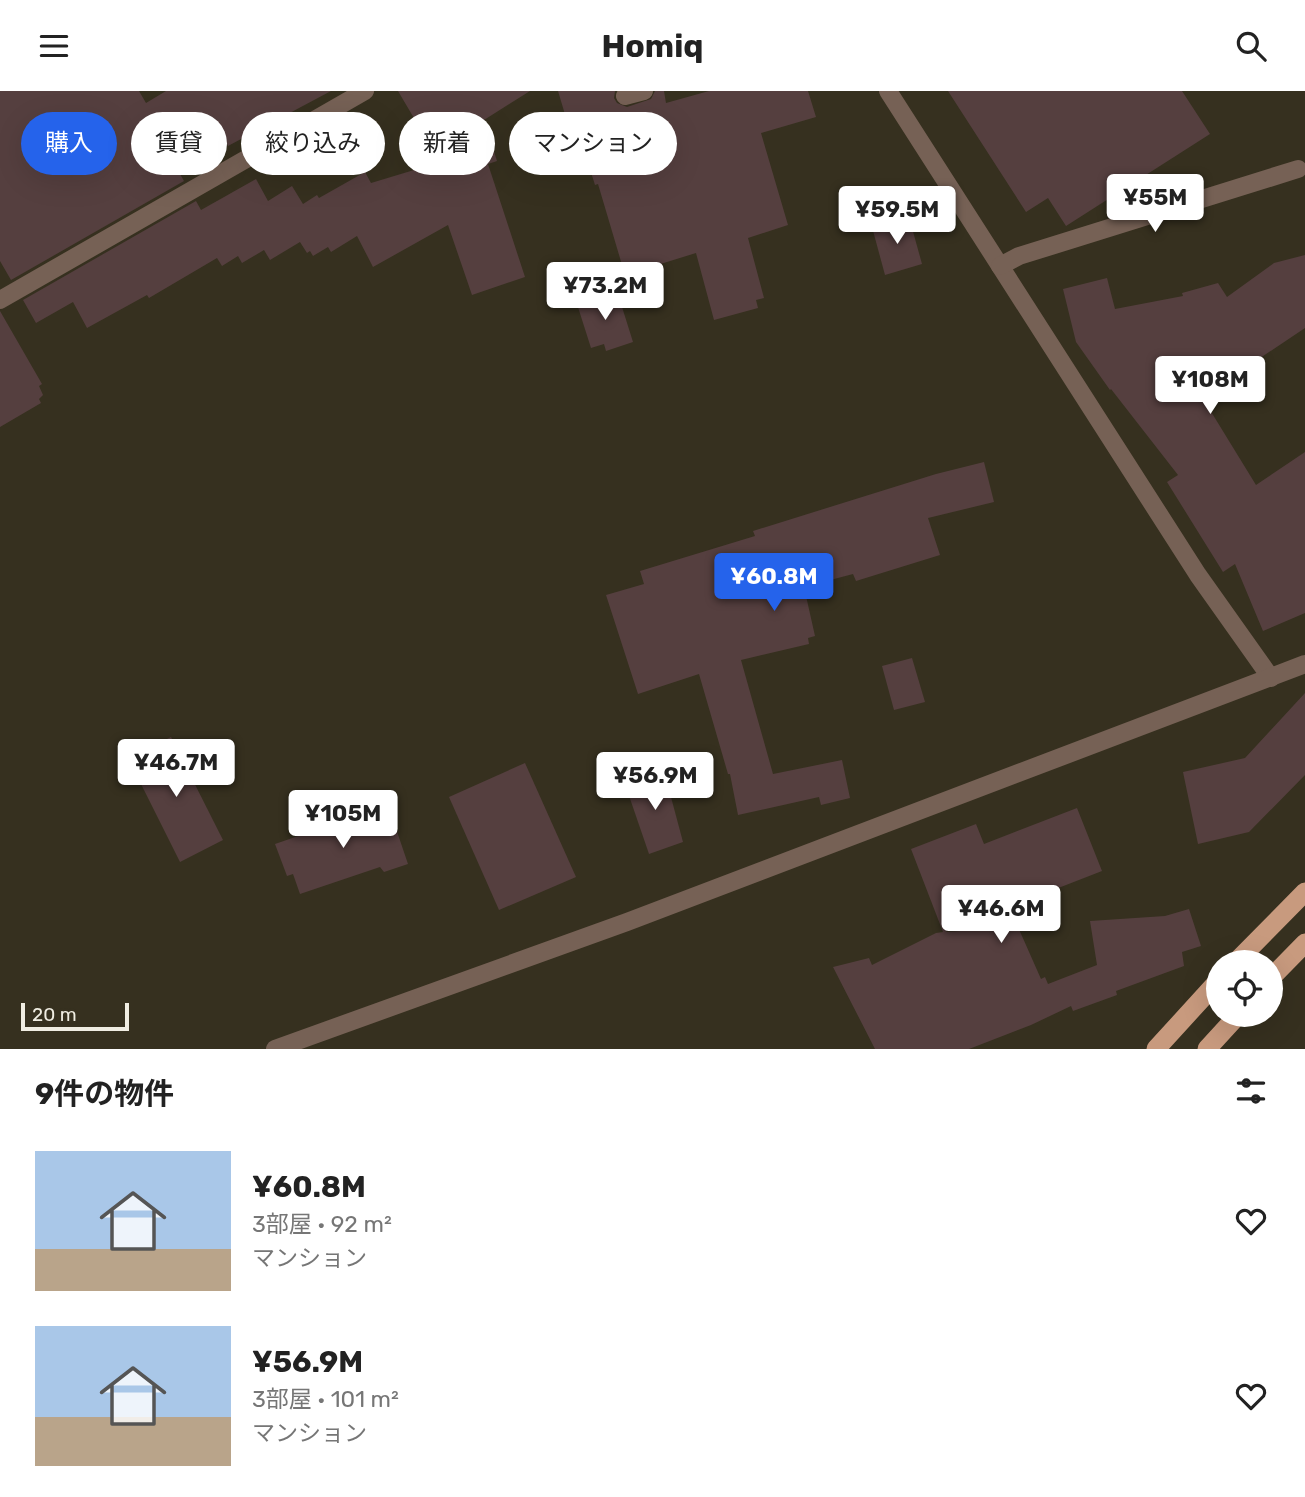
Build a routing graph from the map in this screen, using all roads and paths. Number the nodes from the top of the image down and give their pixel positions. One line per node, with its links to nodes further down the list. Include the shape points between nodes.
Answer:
1 (365, 91): 7 (street)
2 (644, 91): 4 (street)
3 (888, 91): 6 (street)
4 (625, 96)
5 (1298, 169): 6 (street)
6 (1000, 265): 9 (street, via 1198,575)
7 (0, 300)
8 (1305, 664): 9 (street)
9 (1271, 678): 16 (street, via 627,922)
10 (1305, 892): 12 (highway)
11 (1305, 943): 13 (highway)
12 (1248, 950)
13 (1283, 966)
14 (1206, 994): 17 (highway)
15 (1227, 1027): 18 (highway)
16 (275, 1049)
17 (1156, 1049)
18 (1207, 1049)

